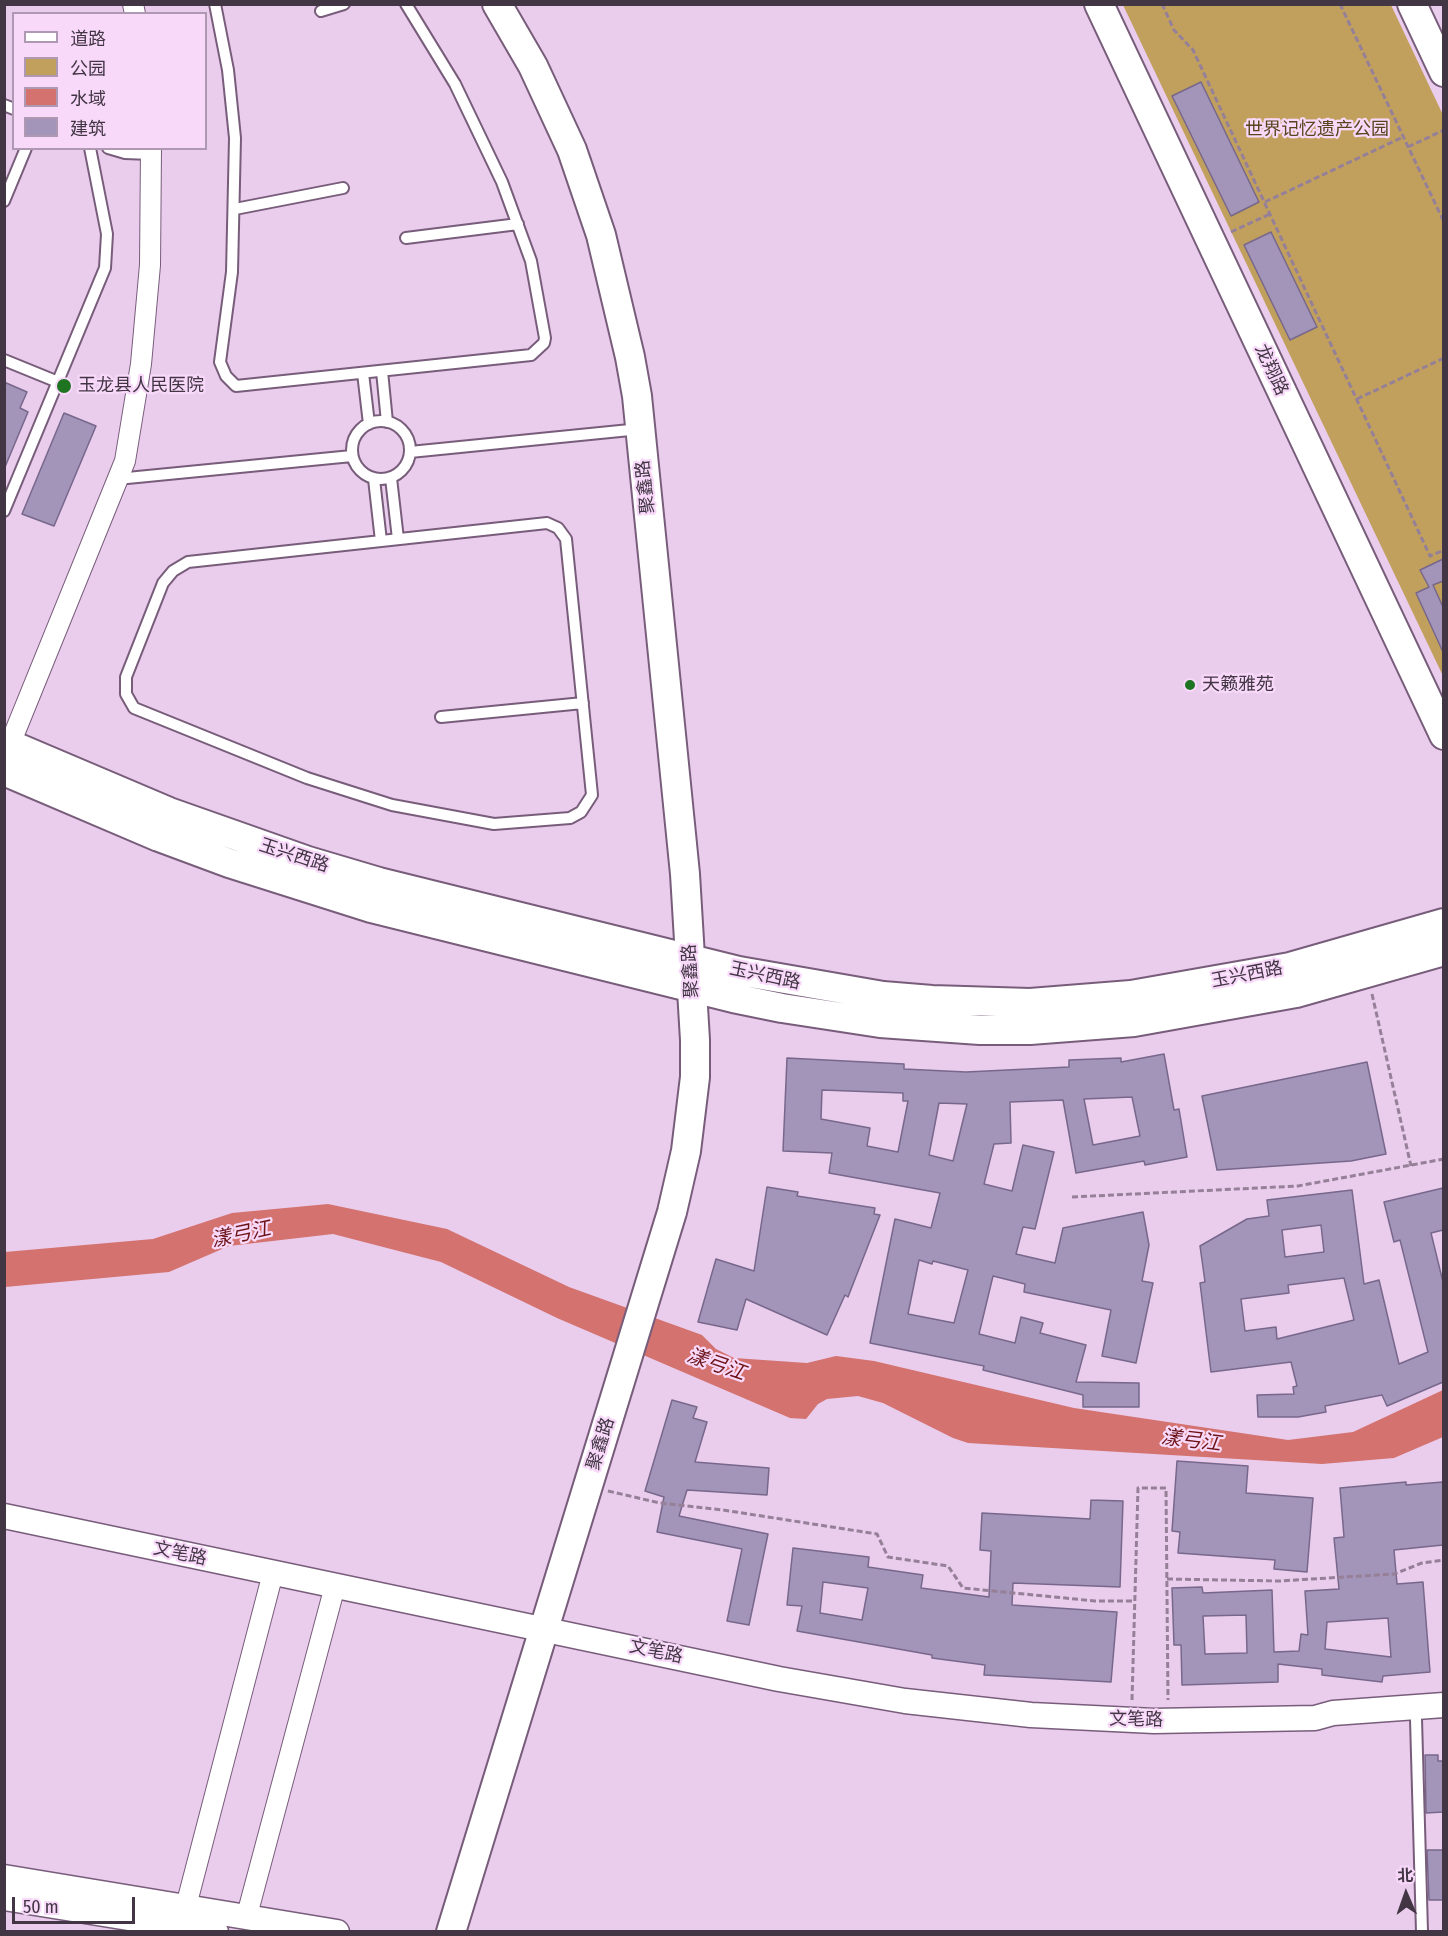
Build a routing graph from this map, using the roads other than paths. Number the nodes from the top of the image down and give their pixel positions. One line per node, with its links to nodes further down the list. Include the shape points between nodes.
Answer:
1 (215, 4): 16 (lane, via 233,109)
2 (344, 4): 8 (lane)
3 (406, 4): 17 (lane, via 455,84)
4 (497, 4): 25 (main road, 聚鑫路, via 554,107 588,192 623,317)
5 (516, 4): 40 (main road, 聚鑫路, via 547,58 587,144 617,230 639,314 653,394 694,802)
6 (1099, 4): 36 (main road, 龙翔路)
7 (1412, 4): 9 (main road)
8 (321, 11)
9 (1443, 72)
10 (25, 150): 15 (lane)
11 (90, 150): 22 (lane, via 107,234 106,260)
12 (115, 150): 13 (lane)
13 (151, 151): 29 (street, via 150,265 141,364 125,460)
14 (343, 188): 16 (lane)
15 (4, 201)
16 (235, 209): 21 (lane, via 221,354 225,376 236,386)
17 (518, 224): 18 (lane); 20 (lane, via 531,261 545,338 541,348 531,355)
18 (406, 238)
19 (4, 360): 22 (lane)
20 (382, 371): 21 (lane); 23 (lane)
21 (363, 373): 24 (lane)
22 (58, 382): 31 (lane)
23 (387, 422): 24 (lane); 26 (lane, via 407,436)
24 (369, 424): 27 (lane, via 354,439)
25 (640, 429): 26 (lane); 40 (main road, 聚鑫路, via 678,804)
26 (410, 452): 28 (lane, via 405,468)
27 (352, 456): 29 (lane); 30 (lane, via 360,470)
28 (391, 478): 30 (lane); 32 (lane)
29 (117, 479): 37 (street)
30 (374, 479): 33 (lane)
31 (4, 511)
32 (398, 538): 33 (lane); 34 (lane, via 548,523 558,528 566,539)
33 (381, 540): 34 (lane, via 196,560 180,566 163,583 126,677 129,702 134,708 349,793 435,815 494,824 570,818 585,807 592,795)
34 (583, 703): 35 (lane)
35 (441, 717)
36 (1443, 735)
37 (6, 753): 40 (main road, 玉兴西路, via 308,861 452,902); 41 (main road, 玉兴西路, via 159,837 300,886 445,928)
38 (1443, 923): 40 (main road, 玉兴西路, via 1279,969 1183,988 1078,1001 981,1003 883,996)
39 (1443, 951): 41 (main road, 玉兴西路, via 1296,993 1187,1014 1081,1028 980,1030 880,1023)
40 (699, 962): 41 (main road, 聚鑫路)
41 (700, 990): 42 (main road, 聚鑫路, via 711,1078 702,1154 688,1217 650,1311)
42 (633, 1369): 46 (main road, 聚鑫路); 46 (main road, 聚鑫路, via 604,1490)
43 (4, 1516): 44 (street, 文笔路)
44 (273, 1573): 45 (street, 文笔路); 53 (street)
45 (335, 1586): 46 (street, 文笔路); 54 (street)
46 (552, 1631): 49 (street, 文笔路, via 905,1701 1031,1715 1131,1720); 58 (main road, 聚鑫路); 59 (main road, 聚鑫路)
47 (1443, 1706): 49 (street, 文笔路, via 1333,1713)
48 (1443, 1717): 50 (street, 文笔路)
49 (1316, 1718): 50 (street, 文笔路, via 1332,1723)
50 (1416, 1719): 60 (lane)
51 (4, 1877): 53 (street)
52 (4, 1898): 55 (street)
53 (186, 1906): 54 (street)
54 (247, 1915): 57 (street)
55 (120, 1924): 56 (street)
56 (216, 1932)
57 (337, 1932)
58 (451, 1932)
59 (468, 1932)
60 (1422, 1932)

